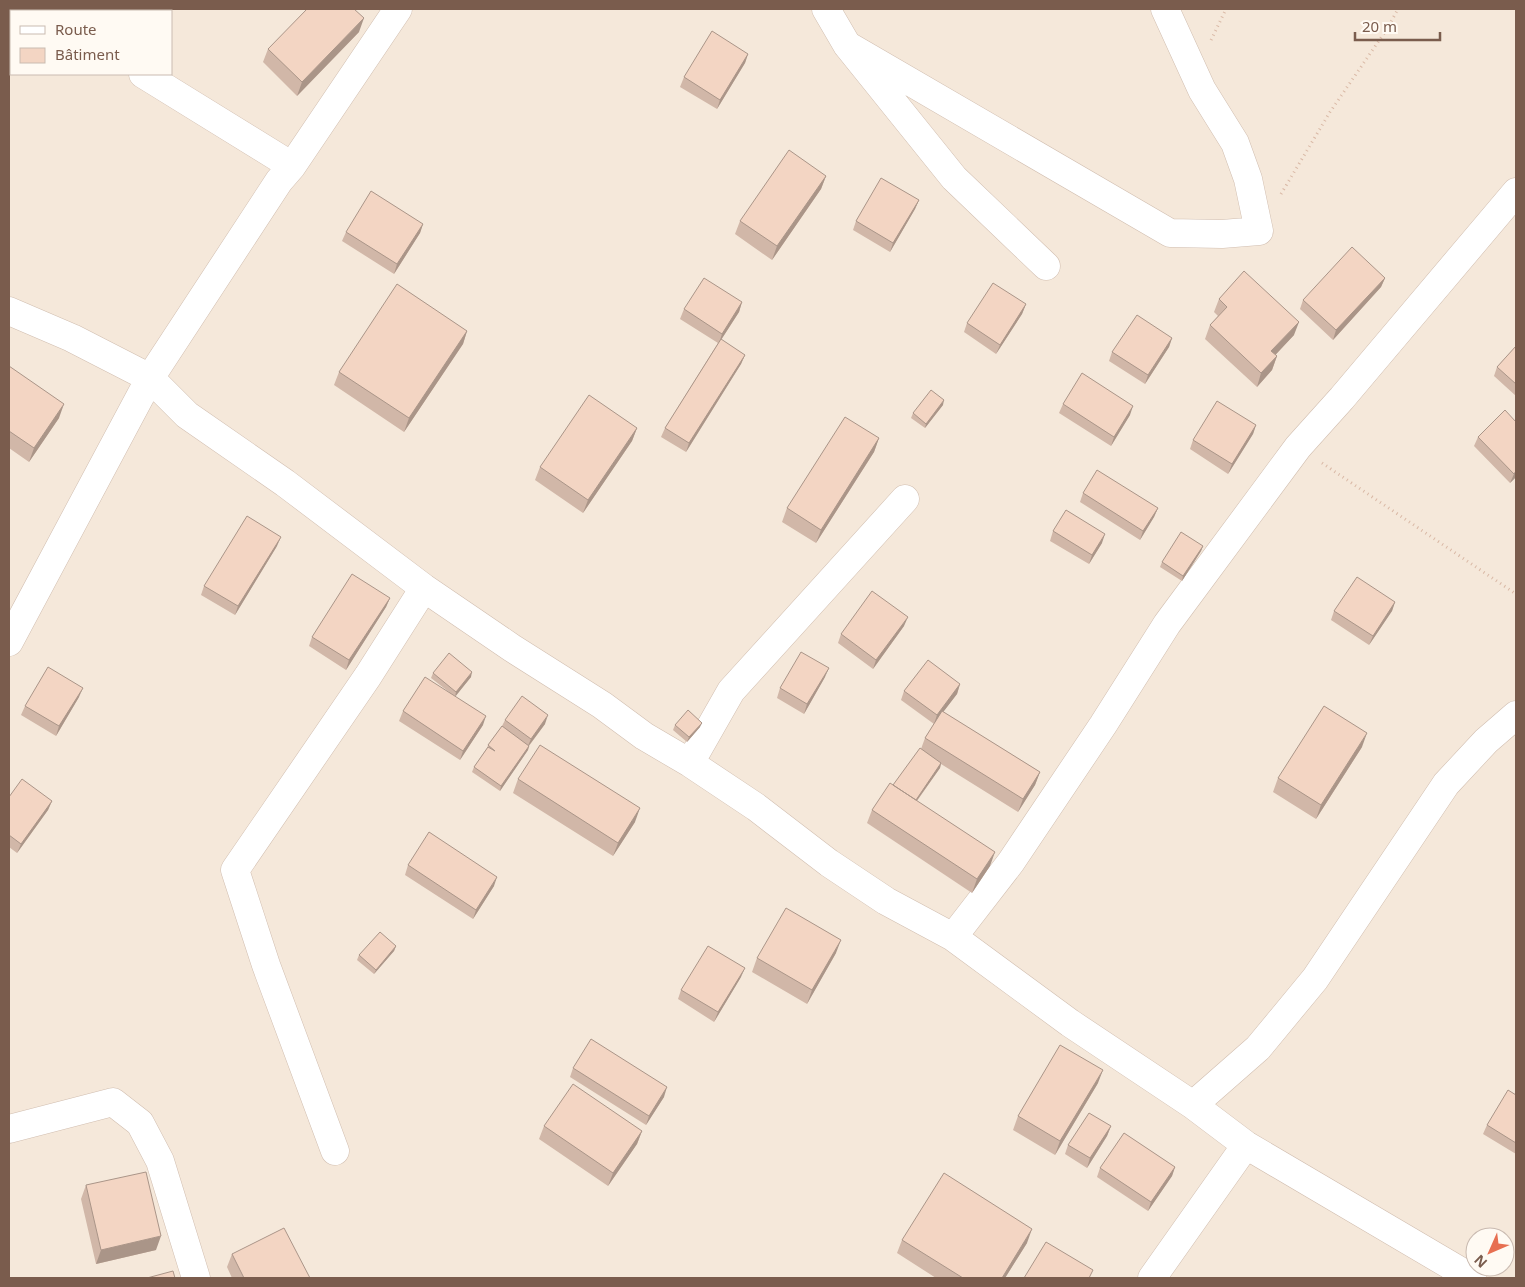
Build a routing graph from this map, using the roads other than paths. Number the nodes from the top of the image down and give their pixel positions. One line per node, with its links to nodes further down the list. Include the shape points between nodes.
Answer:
1 (398, 9): 6 (street)
2 (826, 9): 4 (street)
3 (1165, 9): 4 (street, via 1202,90 1235,143 1248,179 1259,231 1170,233)
4 (847, 46): 8 (street, via 954,178)
5 (145, 75): 6 (street)
6 (292, 166): 10 (street)
7 (1516, 192): 16 (street, via 1298,447 1167,624 1011,862)
8 (1046, 266)
9 (9, 311): 10 (street, via 72,338)
10 (150, 378): 12 (street, via 187,415 285,483); 13 (street)
11 (905, 499): 15 (street, via 731,691)
12 (424, 588): 15 (street, via 644,736); 20 (street, via 235,870 266,965)
13 (9, 642)
14 (1516, 715): 17 (street, via 1486,741 1446,784 1315,979 1258,1048)
15 (690, 763): 16 (street, via 886,901)
16 (953, 937): 17 (street, via 1070,1023)
17 (1193, 1105): 19 (street)
18 (9, 1129): 21 (street, via 113,1102 140,1123 160,1161)
19 (1246, 1145): 22 (street); 23 (street)
20 (335, 1151)
21 (196, 1278)
22 (1152, 1278)
23 (1470, 1278)

